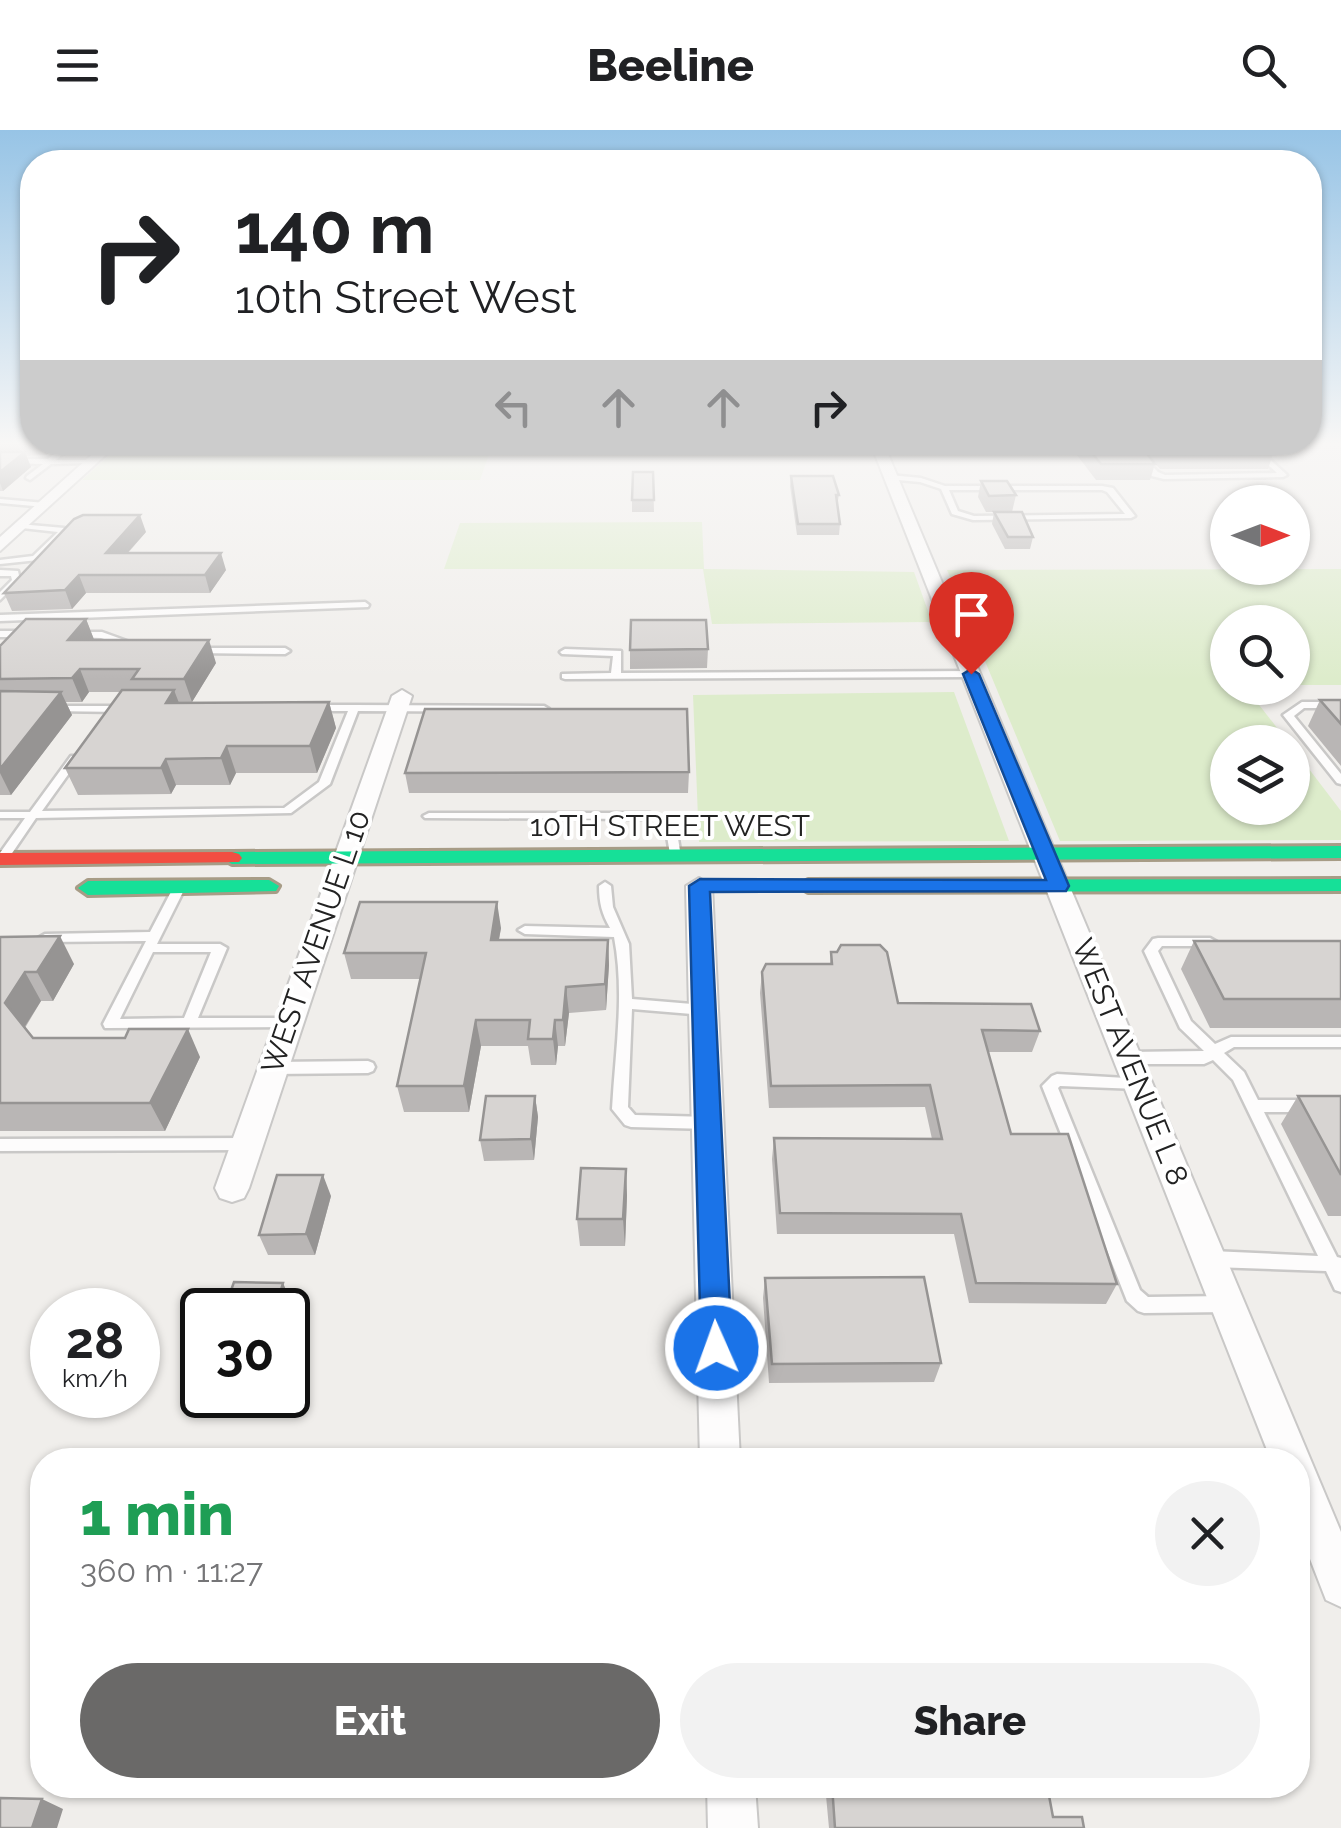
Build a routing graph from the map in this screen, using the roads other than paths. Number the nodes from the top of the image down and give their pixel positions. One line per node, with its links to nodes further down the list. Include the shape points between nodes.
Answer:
1 (27, 521): 3 (street)
2 (908, 521): 17 (street, WEST AVENUE L 8)
3 (22, 526): 4 (street); 5 (lane, via 64,530 35,558)
4 (0, 546)
5 (0, 562)
6 (0, 574): 7 (lane, via 15,573 16,580)
7 (0, 596)
8 (365, 605): 9 (lane)
9 (0, 618)
10 (0, 634): 11 (lane)
11 (35, 634)
12 (68, 634): 13 (lane, via 102,635)
13 (147, 650)
14 (178, 651): 15 (lane)
15 (285, 651)
16 (565, 652): 19 (lane, via 618,652)
17 (971, 674): 19 (lane); 34 (street, WEST AVENUE L 8)
18 (565, 676): 19 (lane)
19 (616, 676)
20 (400, 702): 24 (lane); 27 (lane); 39 (street, WEST AVENUE L 10)
21 (1341, 705): 30 (lane, via 1302,705 1288,715)
22 (34, 708): 25 (lane)
23 (298, 708): 24 (lane)
24 (354, 708): 32 (lane, via 324,784 287,810)
25 (111, 709): 26 (lane); 28 (lane)
26 (130, 709)
27 (549, 709)
28 (100, 724)
29 (89, 740): 32 (lane)
30 (1341, 781)
31 (0, 815): 32 (lane)
32 (33, 816): 38 (lane)
33 (428, 816): 37 (lane, via 650,816 672,828)
34 (1044, 852): 35 (main road, 10TH STREET WEST); 36 (main road, 10TH STREET WEST); 44 (street, WEST AVENUE L 8)
35 (1341, 852)
36 (874, 854): 37 (main road, 10TH STREET WEST); 42 (main road, via 812,868 708,872)
37 (674, 857): 39 (main road, 10TH STREET WEST)
38 (1, 858): 39 (main road, 10TH STREET WEST)
39 (330, 880): 46 (main road, 10TH STREET WEST); 55 (street, WEST AVENUE L 10)
40 (1341, 885): 44 (main road, 10TH STREET WEST)
41 (605, 886): 48 (lane, via 604,910)
42 (699, 886): 53 (street)
43 (793, 886): 44 (main road, 10TH STREET WEST)
44 (1059, 886): 60 (street, WEST AVENUE L 8)
45 (58, 888): 46 (main road, 10TH STREET WEST)
46 (178, 888): 50 (lane)
47 (524, 930): 48 (lane)
48 (618, 933): 52 (lane)
49 (19, 938): 50 (lane)
50 (152, 942): 54 (lane, via 220,948); 54 (lane, via 110,1024)
51 (1231, 942): 57 (lane, via 1158,942 1151,950 1186,1024)
52 (625, 1003): 53 (lane); 63 (lane, via 620,1109 631,1121)
53 (704, 1010): 63 (street)
54 (189, 1023): 55 (lane)
55 (288, 1023): 59 (street, WEST AVENUE L 10)
56 (1341, 1042): 57 (lane, via 1231,1042)
57 (1214, 1053): 60 (lane); 61 (lane, via 1239,1076)
58 (368, 1067): 59 (lane)
59 (273, 1068): 64 (street, WEST AVENUE L 10)
60 (1134, 1071): 67 (street, WEST AVENUE L 8); 70 (lane, via 1050,1086 1133,1294 1144,1305)
61 (1254, 1106): 62 (lane); 68 (lane)
62 (1341, 1106)
63 (709, 1123): 71 (street)
64 (247, 1144): 65 (lane); 66 (street, WEST AVENUE L 10)
65 (0, 1145)
66 (232, 1188)
67 (1210, 1259): 68 (lane); 70 (street, WEST AVENUE L 8)
68 (1336, 1264): 69 (lane)
69 (1341, 1284)
70 (1228, 1304): 72 (street, WEST AVENUE L 8)
71 (720, 1448)
72 (1285, 1448)
73 (1310, 1507): 74 (street)
74 (1341, 1585)
75 (731, 1798): 76 (street)
76 (732, 1828)

